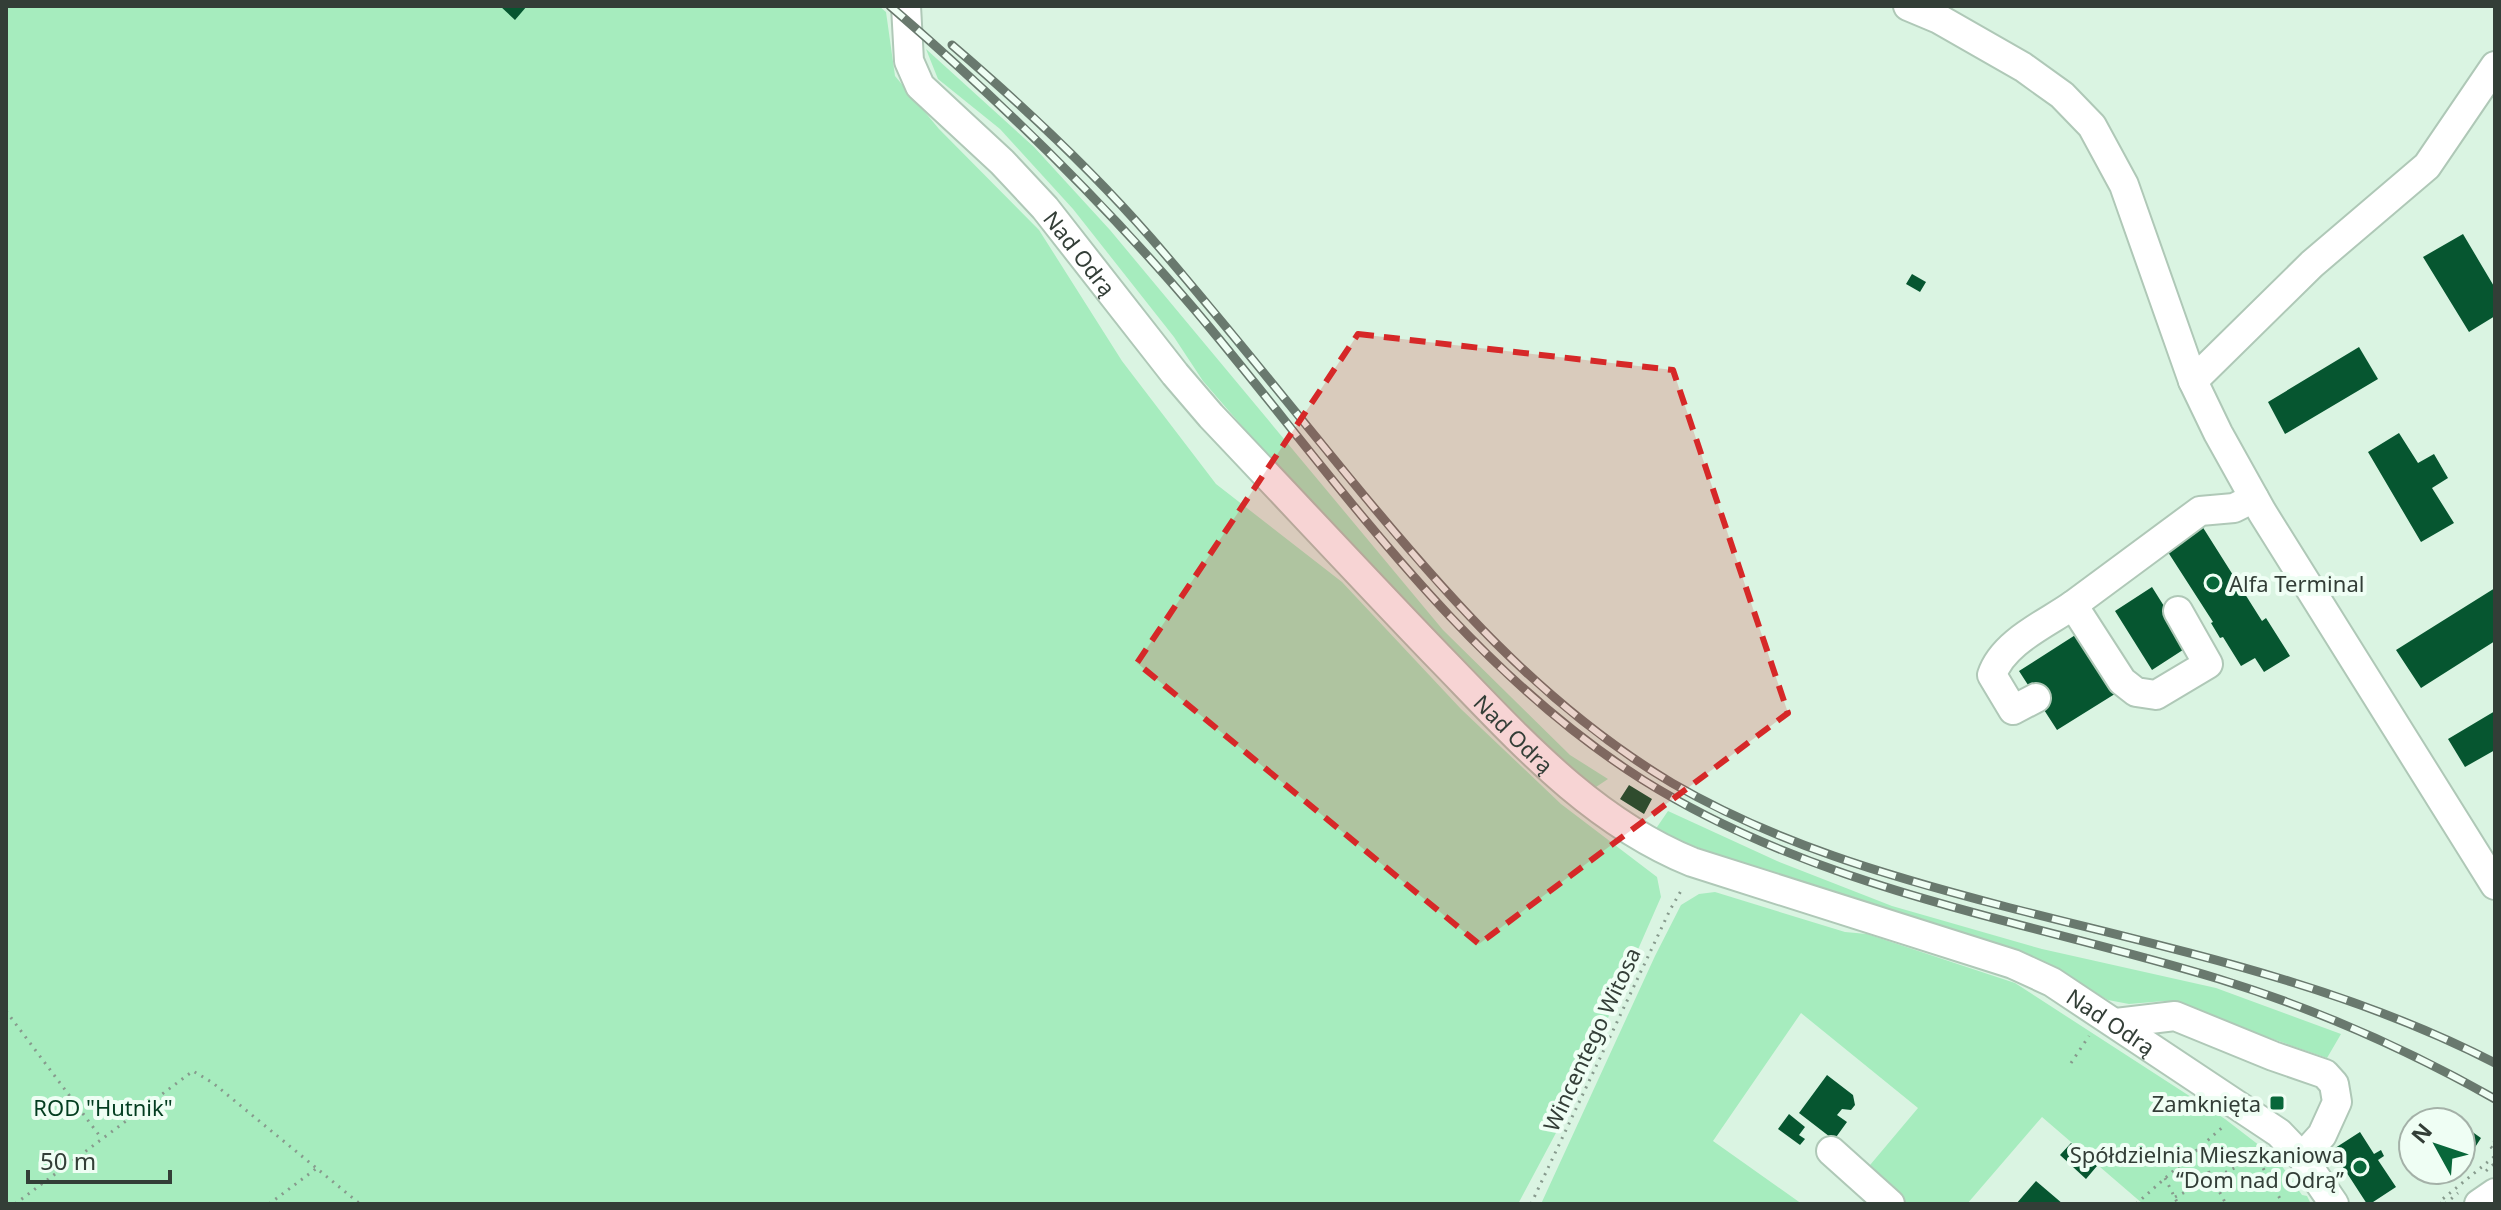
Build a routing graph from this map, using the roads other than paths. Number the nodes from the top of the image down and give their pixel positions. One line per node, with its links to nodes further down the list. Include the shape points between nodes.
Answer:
1 (906, 6): 10 (street, Nad Odrą, via 909,61 925,92 1054,218 1211,416 1516,736 1574,790 1659,848 2013,964 2052,982)
2 (1908, 6): 4 (street, via 2013,61 2062,95 2092,126 2124,185)
3 (2495, 66): 4 (street, via 2427,166 2312,264)
4 (2193, 381): 5 (street)
5 (2254, 498): 6 (street, via 2234,508 2200,511); 9 (street)
6 (2073, 605): 7 (street, via 2122,681 2136,692 2156,695 2208,664); 8 (street, via 1997,661 1992,675 2013,710)
7 (2178, 611)
8 (2036, 698)
9 (2495, 885)
10 (2104, 1027): 12 (street, Nad Odrą, via 2270,1127); 12 (street, via 2175,1016 2325,1074 2334,1084 2337,1102 2322,1135)
11 (1831, 1151): 14 (street)
12 (2302, 1157): 15 (street, Nad Odrą)
13 (2495, 1193): 16 (street)
14 (1890, 1204)
15 (2334, 1204)
16 (2479, 1204)

